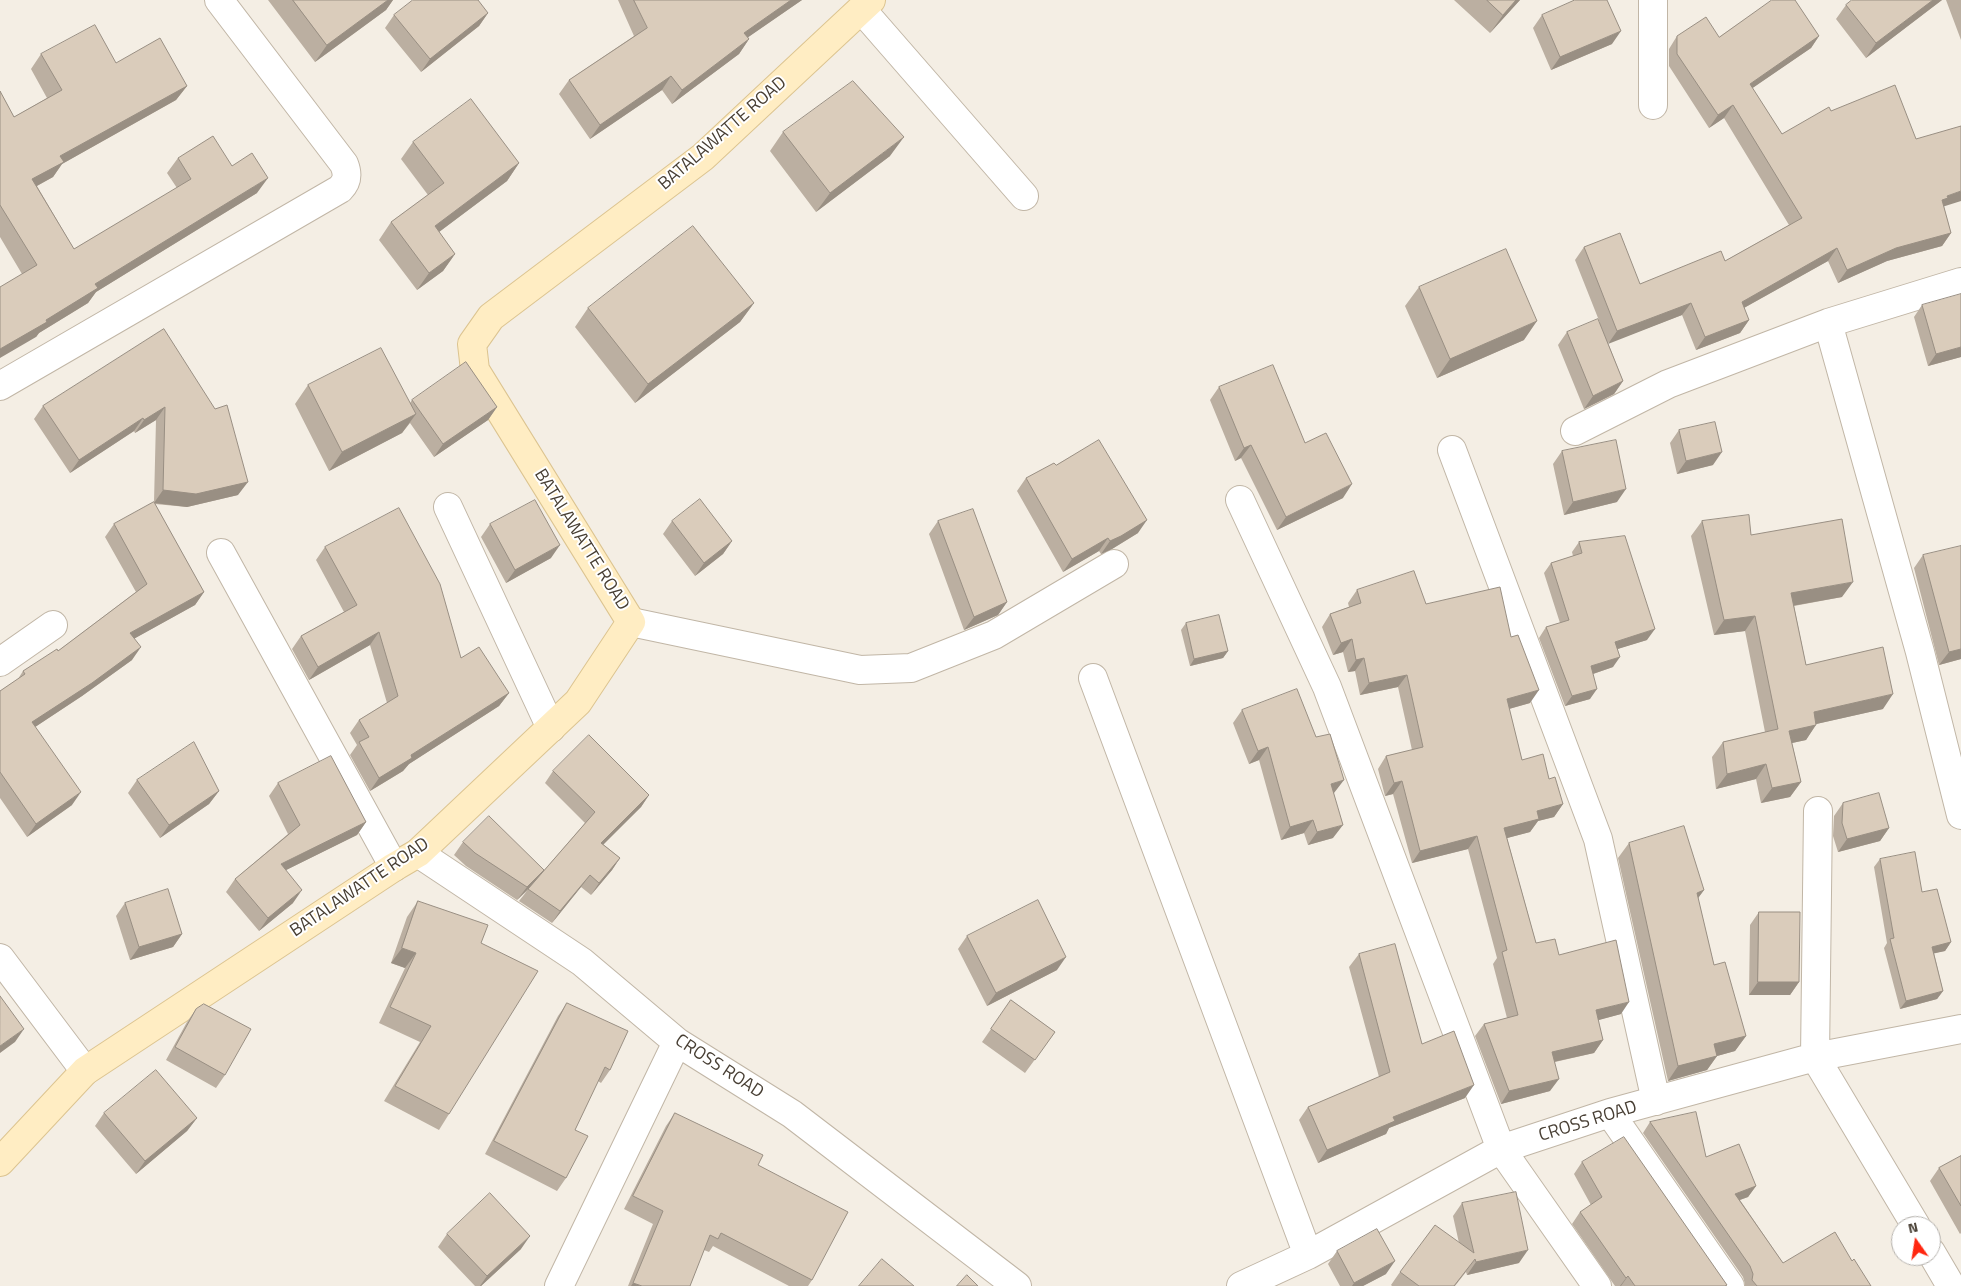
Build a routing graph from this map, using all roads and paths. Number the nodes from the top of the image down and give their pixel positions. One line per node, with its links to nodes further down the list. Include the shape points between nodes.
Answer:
1 (219, 0): 8 (street, via 344,164 348,173 345,183 340,189)
2 (1653, 0): 4 (street)
3 (867, 5): 5 (street); 15 (street, BATALAWATTE ROAD, via 703,156 491,317 472,344 475,370)
4 (1652, 105)
5 (1024, 196)
6 (1961, 282): 7 (street)
7 (1828, 323): 9 (street, via 1668,384); 21 (street, via 1920,652)
8 (0, 386)
9 (1575, 431)
10 (1452, 450): 29 (street, via 1598,839)
11 (1240, 500): 31 (street, via 1327,686)
12 (448, 507): 19 (street)
13 (221, 552): 23 (street)
14 (1114, 564): 15 (street, via 994,635 912,668 860,670)
15 (631, 622): 19 (street, BATALAWATTE ROAD, via 578,702)
16 (53, 625): 17 (street)
17 (0, 662)
18 (1093, 678): 34 (street)
19 (551, 728): 22 (street, BATALAWATTE ROAD)
20 (1818, 811): 27 (street)
21 (1961, 815)
22 (418, 853): 23 (street, BATALAWATTE ROAD); 26 (street, CROSS ROAD, via 582,962)
23 (394, 867): 28 (street, BATALAWATTE ROAD)
24 (0, 958): 28 (street)
25 (1961, 1029): 27 (street, CROSS ROAD)
26 (677, 1042): 36 (street); 37 (street, CROSS ROAD, via 792,1114)
27 (1815, 1057): 29 (street, CROSS ROAD); 33 (street)
28 (85, 1072): 32 (street, BATALAWATTE ROAD)
29 (1656, 1101): 30 (street, CROSS ROAD)
30 (1610, 1113): 31 (street, CROSS ROAD); 40 (street)
31 (1501, 1149): 34 (street, CROSS ROAD); 39 (street)
32 (0, 1162)
33 (1910, 1216)
34 (1308, 1255): 38 (street, CROSS ROAD)
35 (1939, 1266): 41 (street)
36 (559, 1286)
37 (1017, 1286)
38 (1241, 1286)
39 (1597, 1286)
40 (1730, 1286)
41 (1951, 1286)

